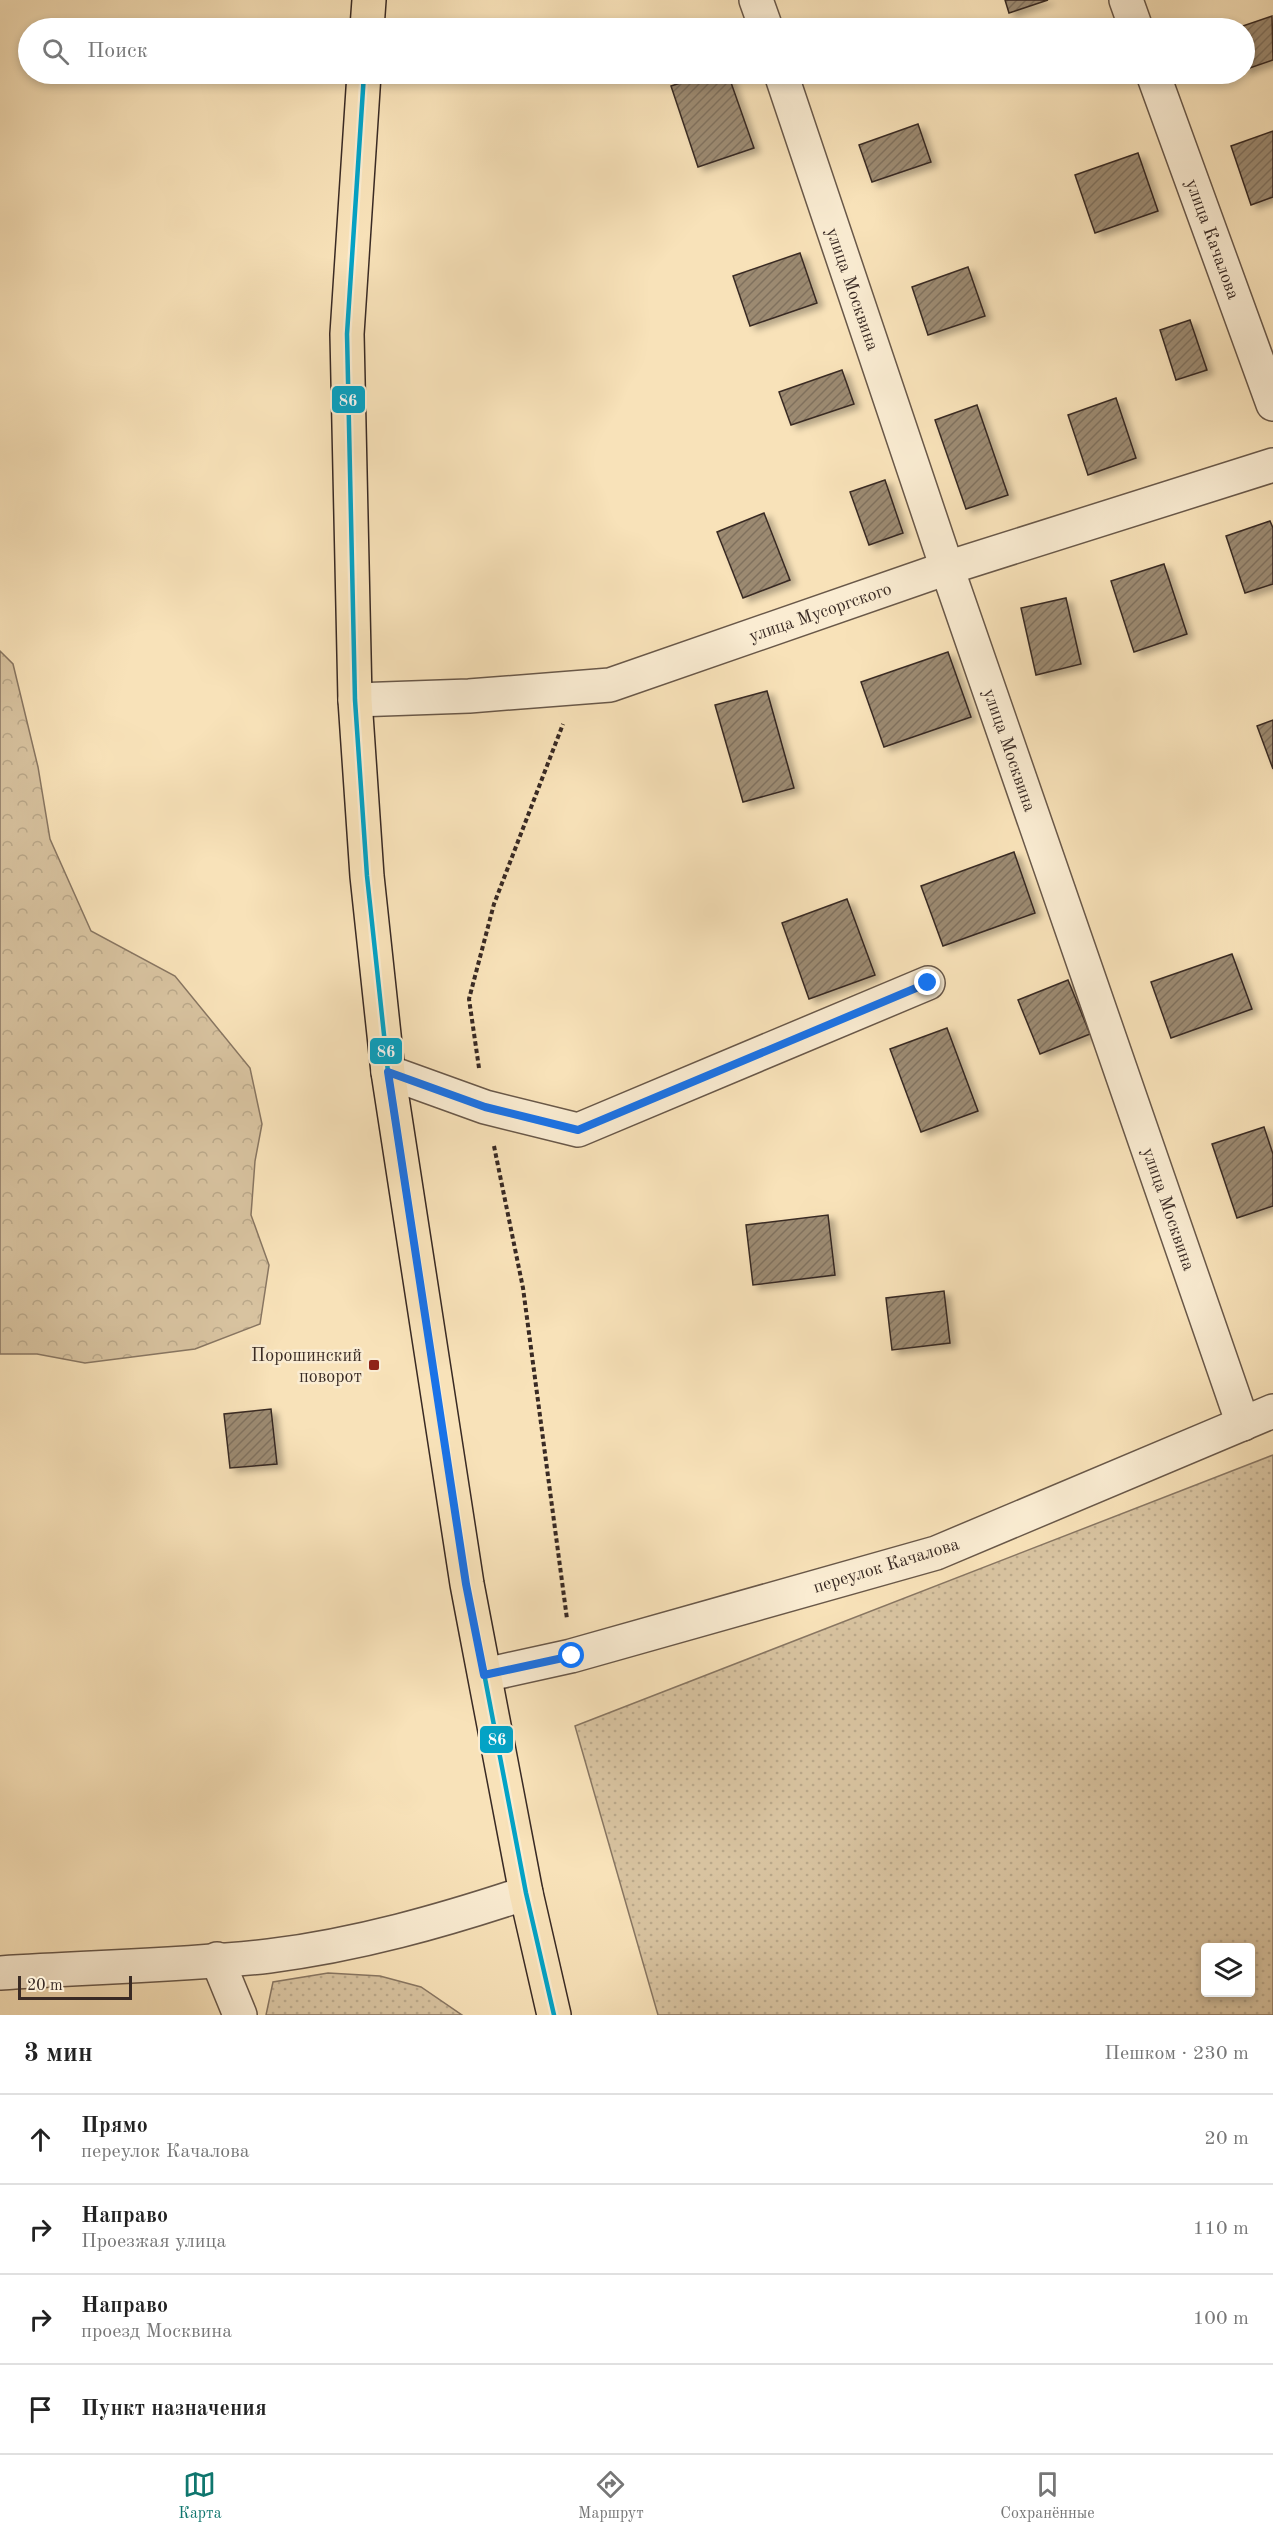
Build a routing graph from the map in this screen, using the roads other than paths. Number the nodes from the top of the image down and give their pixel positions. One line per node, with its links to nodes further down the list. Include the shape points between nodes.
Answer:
1 (369, 0): 4 (main road)
2 (756, 0): 5 (street)
3 (1126, 0): 6 (street)
4 (368, 18)
5 (762, 18)
6 (1132, 18)
7 (363, 84): 13 (main road, via 347,334)
8 (784, 84): 12 (street, улица Москвина)
9 (1157, 84): 10 (street, улица Качалова)
10 (1273, 404)
11 (1273, 465): 12 (street, улица Мусоргского)
12 (947, 568): 13 (street, улица Мусоргского, via 610,685); 17 (street, улица Москвина)
13 (356, 700): 15 (main road, via 368,876)
14 (928, 983): 15 (street, via 578,1130 485,1107)
15 (388, 1072): 18 (main road, via 466,1584)
16 (1273, 1411): 17 (street, переулок Качалова)
17 (1243, 1424): 18 (street, переулок Качалова, via 936,1553 572,1656)
18 (484, 1675): 19 (main road)
19 (526, 1893): 20 (street, via 392,1934 270,1956); 23 (main road)
20 (218, 1959): 21 (street); 22 (street)
21 (0, 1973)
22 (240, 2015)
23 (554, 2015)

